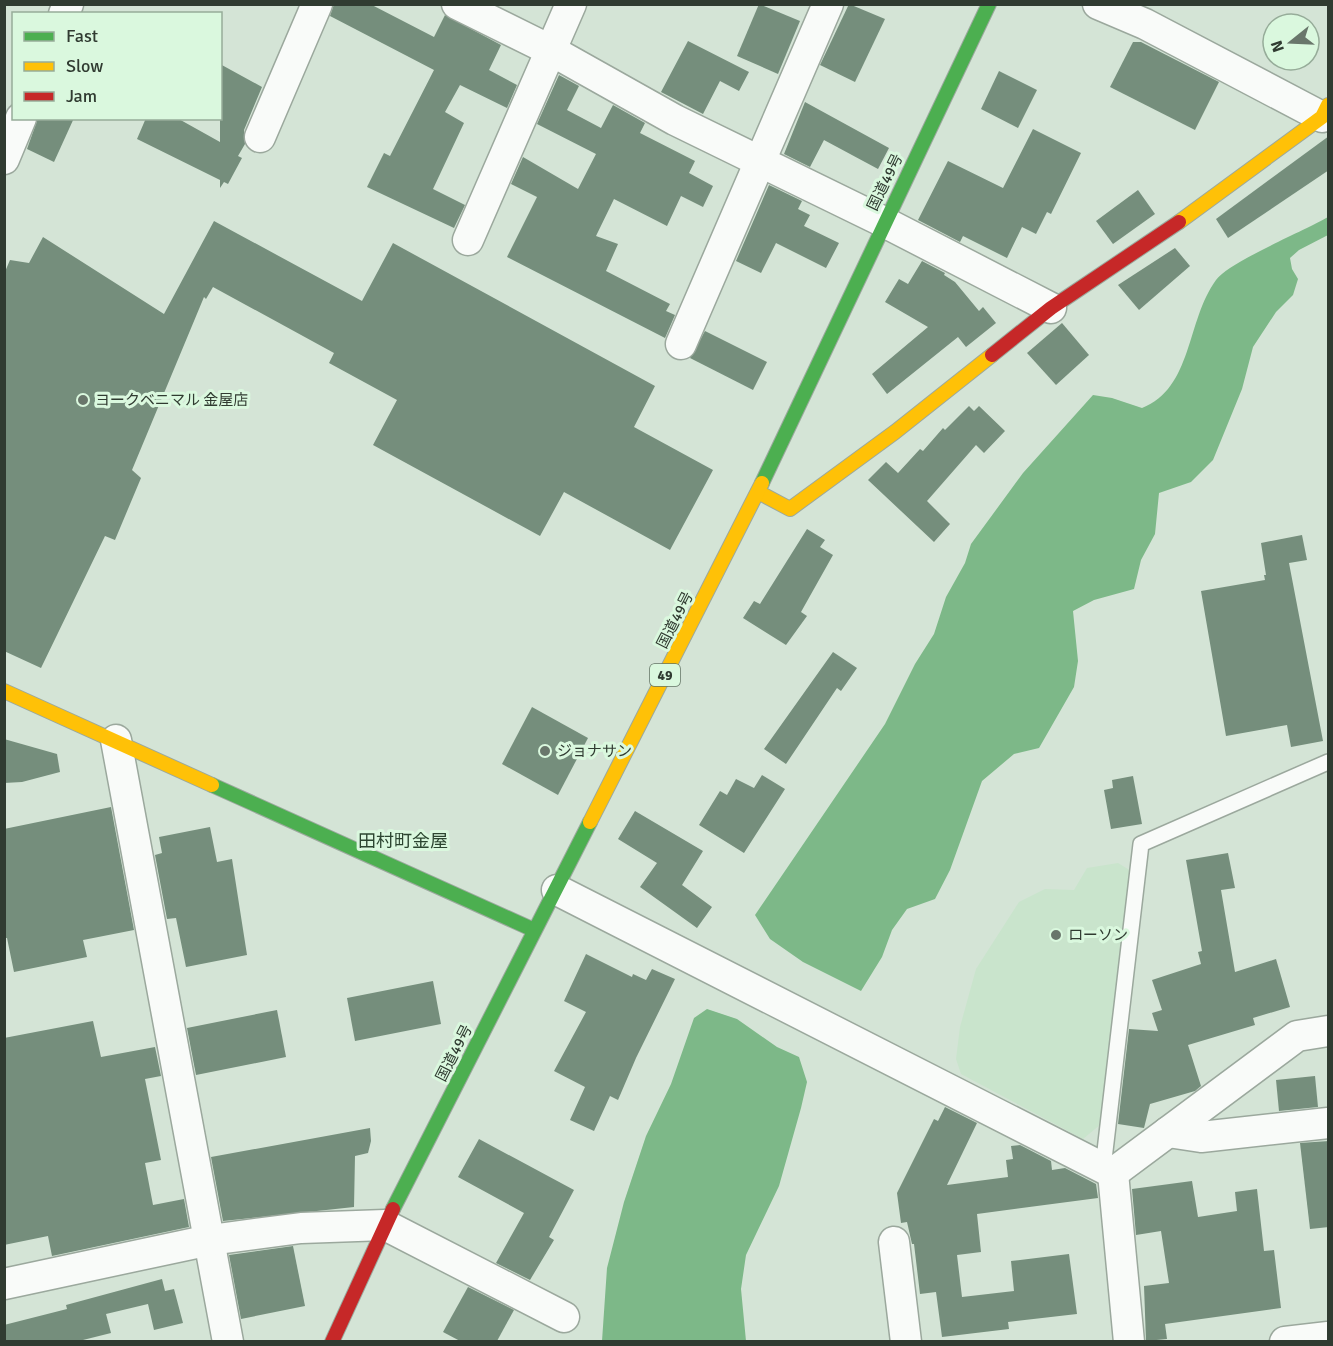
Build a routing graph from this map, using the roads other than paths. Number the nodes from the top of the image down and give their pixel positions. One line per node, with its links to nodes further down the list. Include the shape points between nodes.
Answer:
1 (317, 4): 10 (street)
2 (458, 4): 7 (street)
3 (571, 4): 7 (street)
4 (828, 4): 12 (street)
5 (989, 4): 13 (main road, 国道49号 / 49)
6 (1098, 4): 8 (street)
7 (552, 51): 12 (street, via 675,120); 14 (street)
8 (1327, 113): 15 (main road, via 1214,198)
9 (20, 120): 11 (street)
10 (260, 137)
11 (4, 159)
12 (760, 161): 13 (street); 16 (street)
13 (884, 222): 15 (street); 17 (main road, 国道49号 / 49)
14 (468, 240)
15 (1051, 308): 17 (main road, via 895,432 790,509)
16 (681, 344)
17 (758, 492): 21 (main road, 国道49号 / 49)
18 (4, 691): 19 (main road)
19 (116, 740): 22 (main road); 28 (street)
20 (1329, 762): 26 (lane, via 1141,844)
21 (557, 890): 22 (main road, 国道49号 / 49); 26 (street)
22 (534, 930): 27 (main road, 国道49号 / 49)
23 (1329, 1031): 25 (street, via 1297,1036)
24 (1329, 1123): 25 (street, via 1202,1137)
25 (1168, 1132): 26 (street)
26 (1108, 1170): 36 (street)
27 (385, 1225): 28 (street, via 301,1228); 31 (street); 34 (main road, 国道49号 / 49)
28 (210, 1240): 30 (street); 33 (street)
29 (894, 1242): 35 (street)
30 (4, 1284)
31 (564, 1317)
32 (1329, 1337): 37 (street)
33 (228, 1341)
34 (332, 1341)
35 (906, 1341)
36 (1129, 1341)
37 (1285, 1341)

